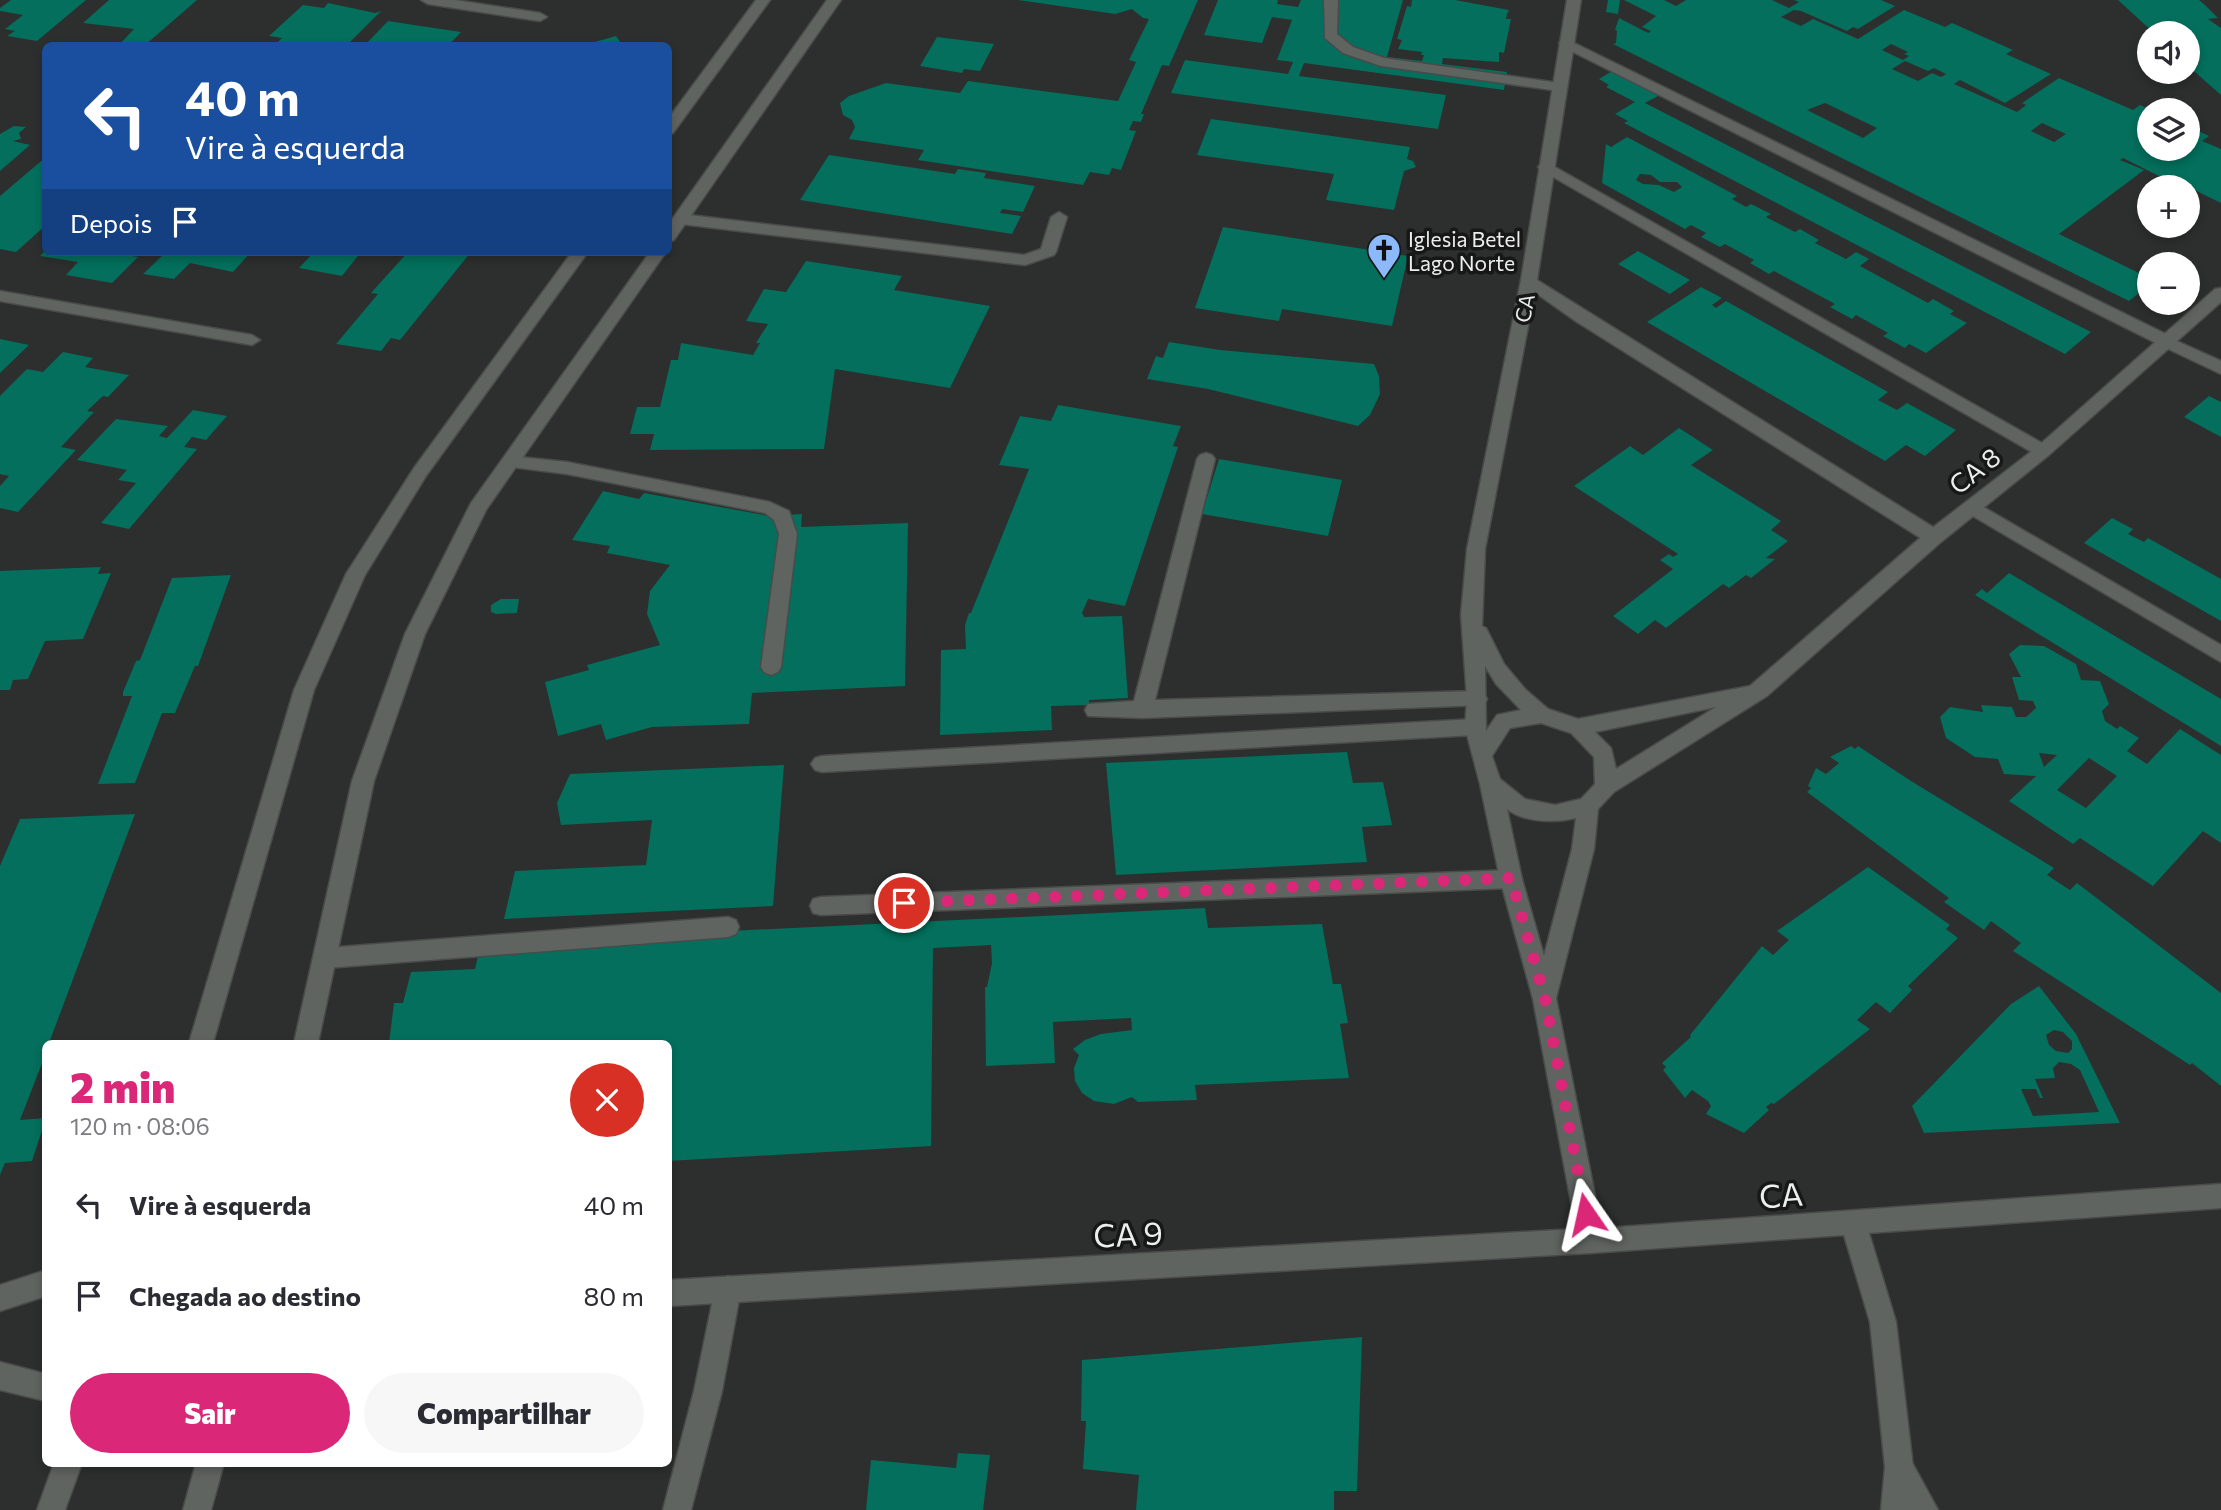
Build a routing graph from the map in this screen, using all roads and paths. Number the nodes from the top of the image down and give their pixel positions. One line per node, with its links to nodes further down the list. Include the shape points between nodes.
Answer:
1 (428, 0): 6 (street)
2 (763, 0): 9 (street)
3 (834, 0): 12 (street)
4 (1331, 0): 8 (street, via 1330,35 1348,50 1381,61)
5 (1574, 0): 7 (street, CA)
6 (540, 17)
7 (1566, 43): 8 (street, CA); 20 (street)
8 (1559, 87): 10 (street, CA)
9 (672, 125)
10 (1546, 167): 16 (street, CA); 22 (street)
11 (1059, 217): 12 (street, via 1048,252 1025,260)
12 (681, 219): 13 (street)
13 (672, 231)
14 (577, 256): 47 (street, via 420,472 356,575 304,690)
15 (655, 256): 24 (street)
16 (1529, 280): 26 (street); 27 (street, CA, via 1476,549)
17 (2221, 293): 20 (street, CA 8)
18 (0, 296): 19 (street)
19 (252, 340)
20 (2168, 342): 21 (street); 22 (street, CA 8)
21 (2221, 368)
22 (2043, 451): 25 (street, CA 8)
23 (1206, 459): 33 (street)
24 (510, 462): 29 (street, via 567,468 730,500 770,508 782,516 788,534); 45 (street, via 478,508 415,634 363,781)
25 (1972, 507): 26 (street, CA 8); 28 (street)
26 (1934, 537): 30 (street, CA 8)
27 (1471, 615): 31 (street, CA); 34 (street, CA, via 1493,667)
28 (2221, 654)
29 (771, 667)
30 (1760, 690): 36 (street, CA 8); 40 (street, CA 8)
31 (1477, 699): 33 (street); 35 (street, CA)
32 (1095, 710): 33 (street)
33 (1142, 710)
34 (1541, 715): 36 (street); 37 (street, via 1504,721)
35 (1475, 727): 37 (street, CA); 38 (street)
36 (1578, 727): 40 (street, via 1604,754)
37 (1480, 755): 39 (street)
38 (822, 764)
39 (1491, 784): 41 (street, via 1519,806 1555,814); 42 (street)
40 (1606, 786): 41 (street)
41 (1588, 806): 46 (street, via 1583,849)
42 (1511, 878): 43 (street); 46 (street)
43 (821, 906)
44 (728, 928): 45 (street)
45 (326, 958): 48 (street)
46 (1545, 999): 51 (street)
47 (202, 1040)
48 (307, 1040)
49 (2221, 1196): 50 (street, CA)
50 (1853, 1222): 51 (street, CA); 60 (street, via 1883,1322)
51 (1591, 1241): 53 (street, CA 9)
52 (42, 1284): 55 (street)
53 (728, 1289): 54 (street, CA 9); 63 (street)
54 (672, 1293)
55 (0, 1297)
56 (0, 1376): 57 (street)
57 (42, 1387)
58 (67, 1467): 61 (street)
59 (209, 1467): 62 (street)
60 (1899, 1467): 64 (street); 65 (street)
61 (51, 1510)
62 (197, 1510)
63 (677, 1510)
64 (1895, 1510)
65 (1924, 1510)

